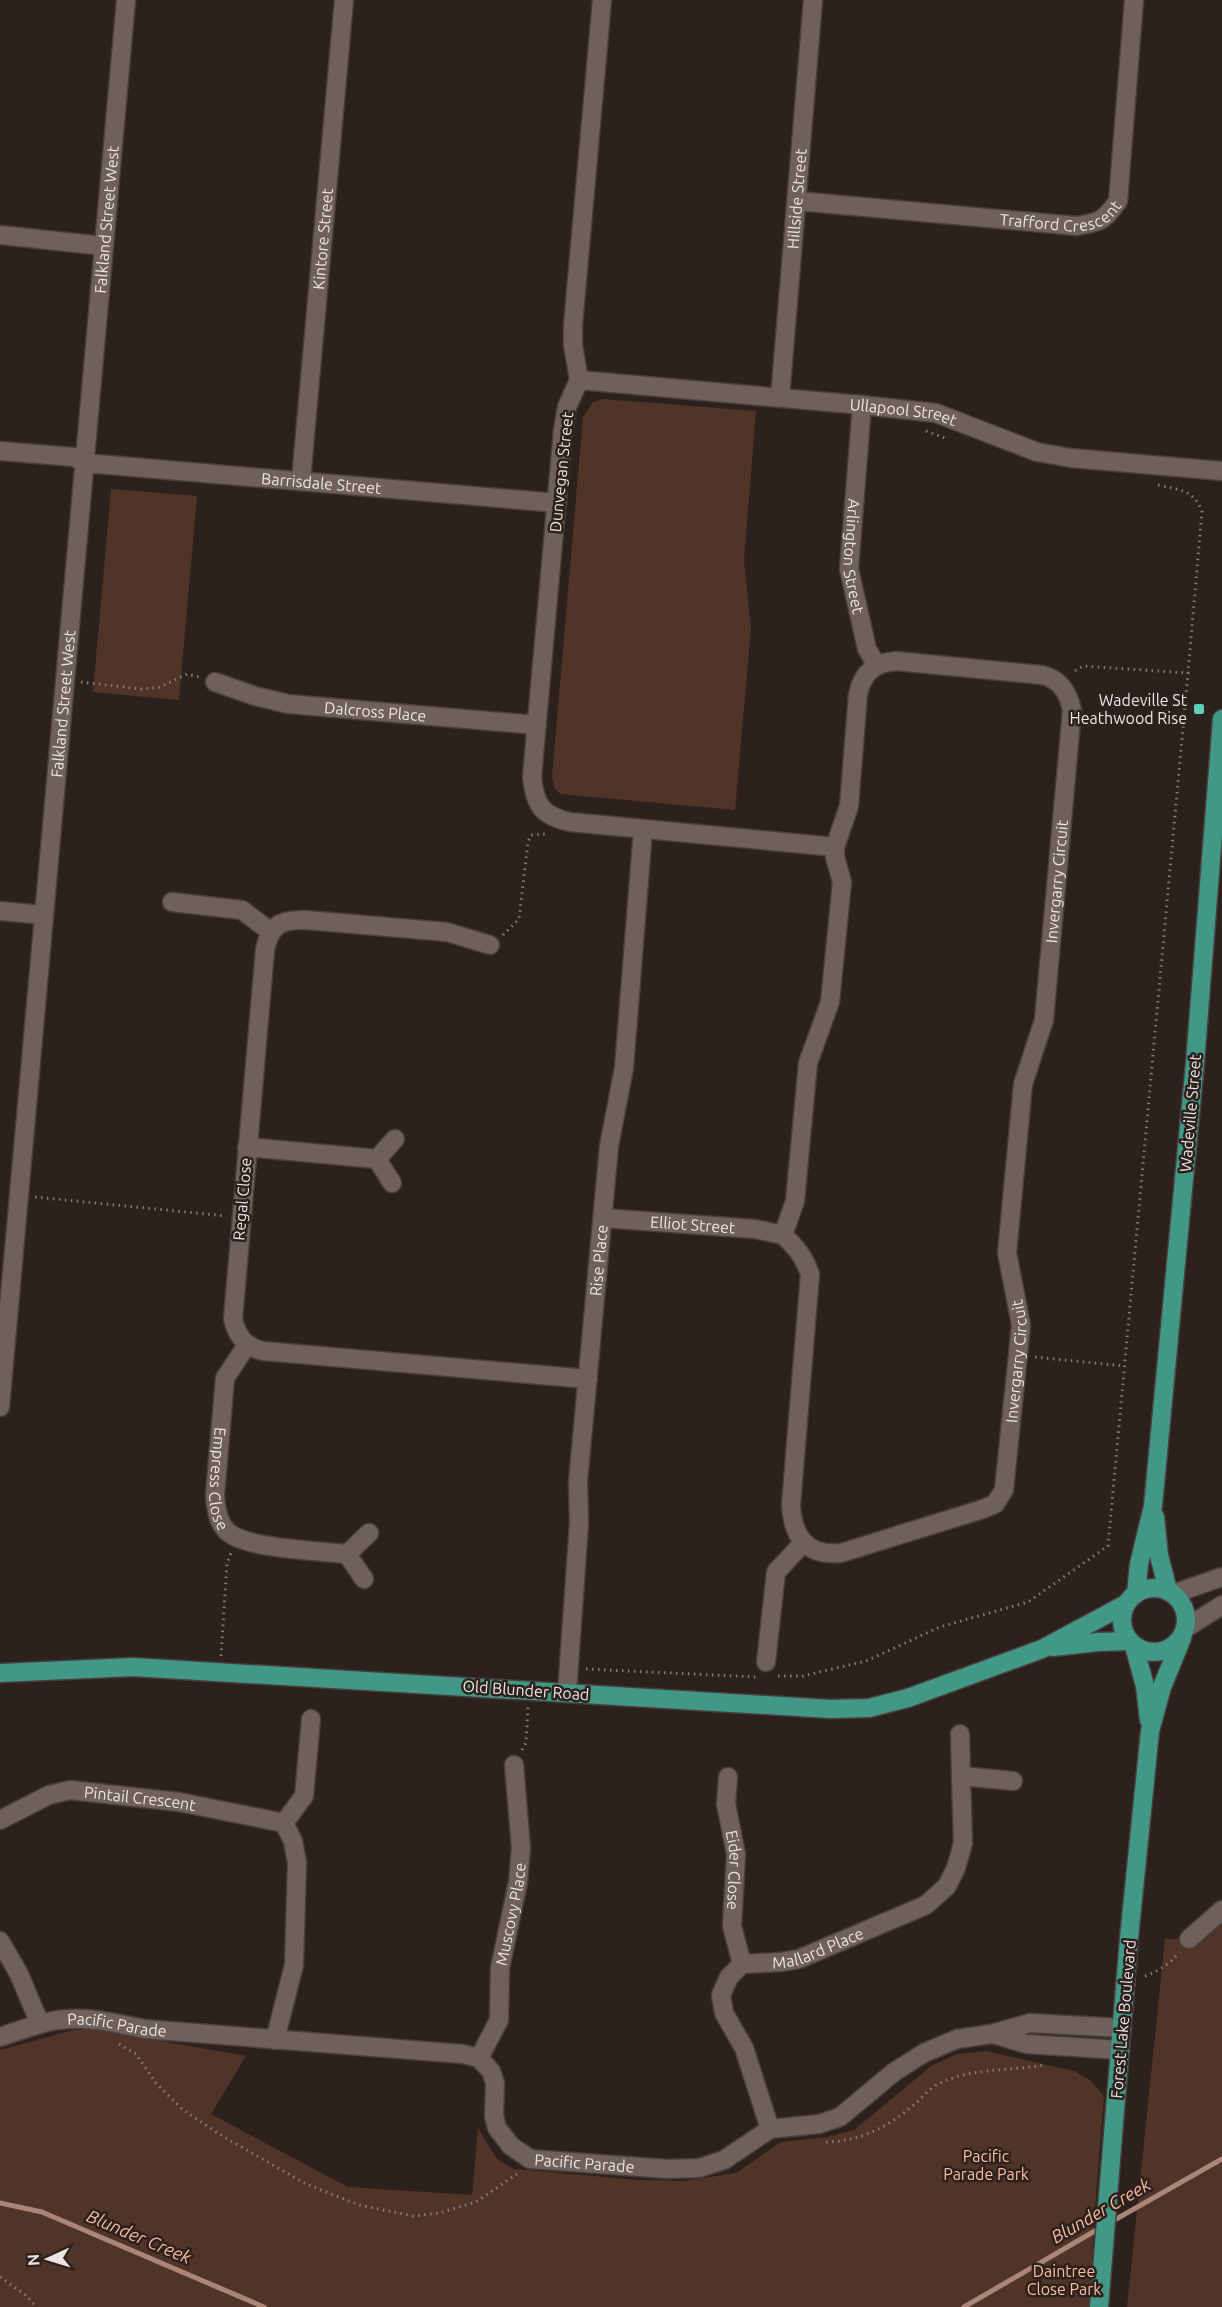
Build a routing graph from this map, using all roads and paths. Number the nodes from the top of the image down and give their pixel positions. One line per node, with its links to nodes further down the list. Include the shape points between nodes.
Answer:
1 (126, 0): 8 (street, Falkland Street West)
2 (344, 0): 17 (street, Kintore Street)
3 (602, 0): 9 (street, via 573,325)
4 (813, 0): 6 (street, Hillside Street)
5 (1134, 0): 6 (street, Trafford Crescent, via 1118,201 1107,217 1097,223 1077,226)
6 (796, 201): 10 (street, Hillside Street)
7 (0, 236): 8 (street)
8 (104, 246): 15 (street, Falkland Street West)
9 (579, 380): 10 (street, Ullapool Street); 19 (street, Dunvegan Street, via 567,407)
10 (780, 398): 11 (street, Ullapool Street)
11 (862, 405): 16 (street, Ullapool Street, via 936,413 1037,452); 20 (street, Arlington Street, via 849,569 867,649)
12 (926, 432): 13 (path)
13 (949, 439)
14 (0, 451): 15 (street, Barrisdale Street, via 74,457)
15 (86, 463): 17 (street, Barrisdale Street); 22 (street, Falkland Street West)
16 (1222, 471)
17 (301, 480): 19 (street, Barrisdale Street)
18 (1153, 484): 21 (path, via 1192,495 1202,511)
19 (557, 504): 26 (street, Dunvegan Street)
20 (877, 666): 23 (street, via 896,662 1042,675); 29 (street, via 861,682 849,806)
21 (1188, 673): 23 (path, via 1083,666); 45 (path)
22 (65, 681): 24 (path, via 158,688 187,674); 32 (street, Falkland Street West)
23 (1057, 681): 44 (street, Invergarry Circuit, via 1069,697 1072,710 1044,1020 1023,1084 1007,1253 1021,1325)
24 (215, 682): 26 (street, Dalcross Place, via 288,704)
25 (1222, 719): 48 (main road, Wadeville Street)
26 (537, 724): 27 (street, Dunvegan Street, via 532,777 534,796 543,810 554,819)
27 (643, 830): 29 (street); 41 (street, Rise Place, via 624,1068 609,1146)
28 (555, 835): 34 (path, via 531,835 519,919)
29 (835, 847): 42 (street, via 842,882 830,1002 808,1063 795,1201)
30 (172, 902): 33 (street, via 242,910)
31 (0, 911): 32 (street)
32 (44, 915): 39 (street, Falkland Street West)
33 (271, 932): 34 (street, via 286,921 306,920 447,932); 36 (street, Regal Close, via 265,950)
34 (490, 945)
35 (395, 1139): 37 (street)
36 (247, 1147): 37 (street); 40 (street, Regal Close)
37 (377, 1159): 38 (street)
38 (392, 1183)
39 (18, 1196): 40 (path); 47 (street, Falkland Street West)
40 (240, 1218): 43 (street, Regal Close, via 233,1319)
41 (603, 1218): 42 (street, Elliot Street, via 755,1229); 46 (street, Rise Place)
42 (783, 1235): 51 (street, via 801,1253 810,1274 791,1505 795,1530)
43 (248, 1345): 46 (street, via 263,1350); 50 (street, Empress Close, via 225,1378 215,1495 221,1523)
44 (1018, 1356): 45 (path); 51 (street, Invergarry Circuit, via 1007,1480 995,1503 841,1553 818,1552)
45 (1124, 1366): 63 (path, via 1108,1546 1028,1602 940,1627 866,1661 803,1676)
46 (588, 1380): 61 (street, Rise Place, via 578,1482)
47 (0, 1407)
48 (1154, 1506): 55 (main road, Wadeville Street, via 1159,1555); 56 (main road, Wadeville Street)
49 (369, 1533): 52 (street)
50 (237, 1537): 52 (street, Empress Close, via 254,1543); 62 (path, via 227,1563)
51 (804, 1542): 63 (street, via 776,1572)
52 (347, 1554): 54 (street)
53 (1222, 1577): 55 (street)
54 (364, 1579)
55 (1170, 1592): 56 (main road, via 1146,1589); 58 (main road, via 1185,1609)
56 (1131, 1599): 59 (main road, via 1122,1623); 60 (main road, Old Blunder Road)
57 (1222, 1605): 58 (street)
58 (1184, 1633): 59 (main road, via 1165,1651 1144,1652); 68 (main road, Forest Lake Boulevard, via 1162,1687)
59 (1132, 1643): 60 (main road, Old Blunder Road); 68 (main road, Forest Lake Boulevard, via 1145,1686)
60 (1042, 1648): 66 (main road, Old Blunder Road, via 909,1698 869,1708)
61 (569, 1668): 63 (path); 66 (street, Rise Place)
62 (220, 1672): 64 (main road, Old Blunder Road, via 133,1667); 65 (main road, Old Blunder Road)
63 (766, 1672)
64 (0, 1673)
65 (530, 1690): 66 (main road, Old Blunder Road); 70 (path, via 525,1743)
66 (567, 1693)
67 (311, 1719): 75 (street, via 304,1796)
68 (1150, 1731): 82 (main road, Forest Lake Boulevard)
69 (960, 1734): 71 (street, Mallard Place)
70 (514, 1765): 88 (street, Muscovy Place, via 521,1848 518,1882 500,1968 499,2020)
71 (961, 1776): 73 (street); 79 (street, Mallard Place, via 963,1843 947,1886 926,1905 799,1959)
72 (728, 1777): 79 (street, Eider Close, via 726,1804 736,1854 732,1926)
73 (1013, 1781)
74 (0, 1820): 75 (street, Pintail Crescent, via 49,1795 70,1790 179,1802)
75 (284, 1823): 86 (street, via 297,1863 294,1965)
76 (1222, 1910): 77 (street)
77 (1189, 1939): 80 (path, via 1173,1960 1157,1972 1145,1976)
78 (0, 1941): 81 (street)
79 (742, 1964): 90 (street, via 729,1977 721,1995 724,2013 744,2048)
80 (1146, 1965)
81 (40, 2024): 84 (street, Pacific Parade); 86 (street, Pacific Parade, via 70,2019)
82 (1122, 2028): 83 (street, Pacific Parade, via 1030,2023); 87 (main road, Forest Lake Boulevard)
83 (991, 2034): 87 (street, Pacific Parade, via 1026,2044); 90 (street, Pacific Parade, via 957,2039 924,2053 840,2116 819,2124)
84 (0, 2037)
85 (111, 2039): 92 (path, via 136,2054 156,2083 182,2109 306,2184 359,2205 413,2216 439,2213 476,2202 516,2174)
86 (275, 2040): 88 (street, Pacific Parade)
87 (1119, 2050): 95 (main road, Forest Lake Boulevard)
88 (479, 2058): 90 (street, Pacific Parade, via 491,2071 495,2083 497,2128 511,2146 530,2159 699,2168 724,2160)
89 (1046, 2064): 91 (path, via 979,2070 937,2084 873,2133)
90 (770, 2129)
91 (824, 2142)
92 (525, 2174)
93 (0, 2277): 94 (path)
94 (36, 2307)
95 (1099, 2307)

